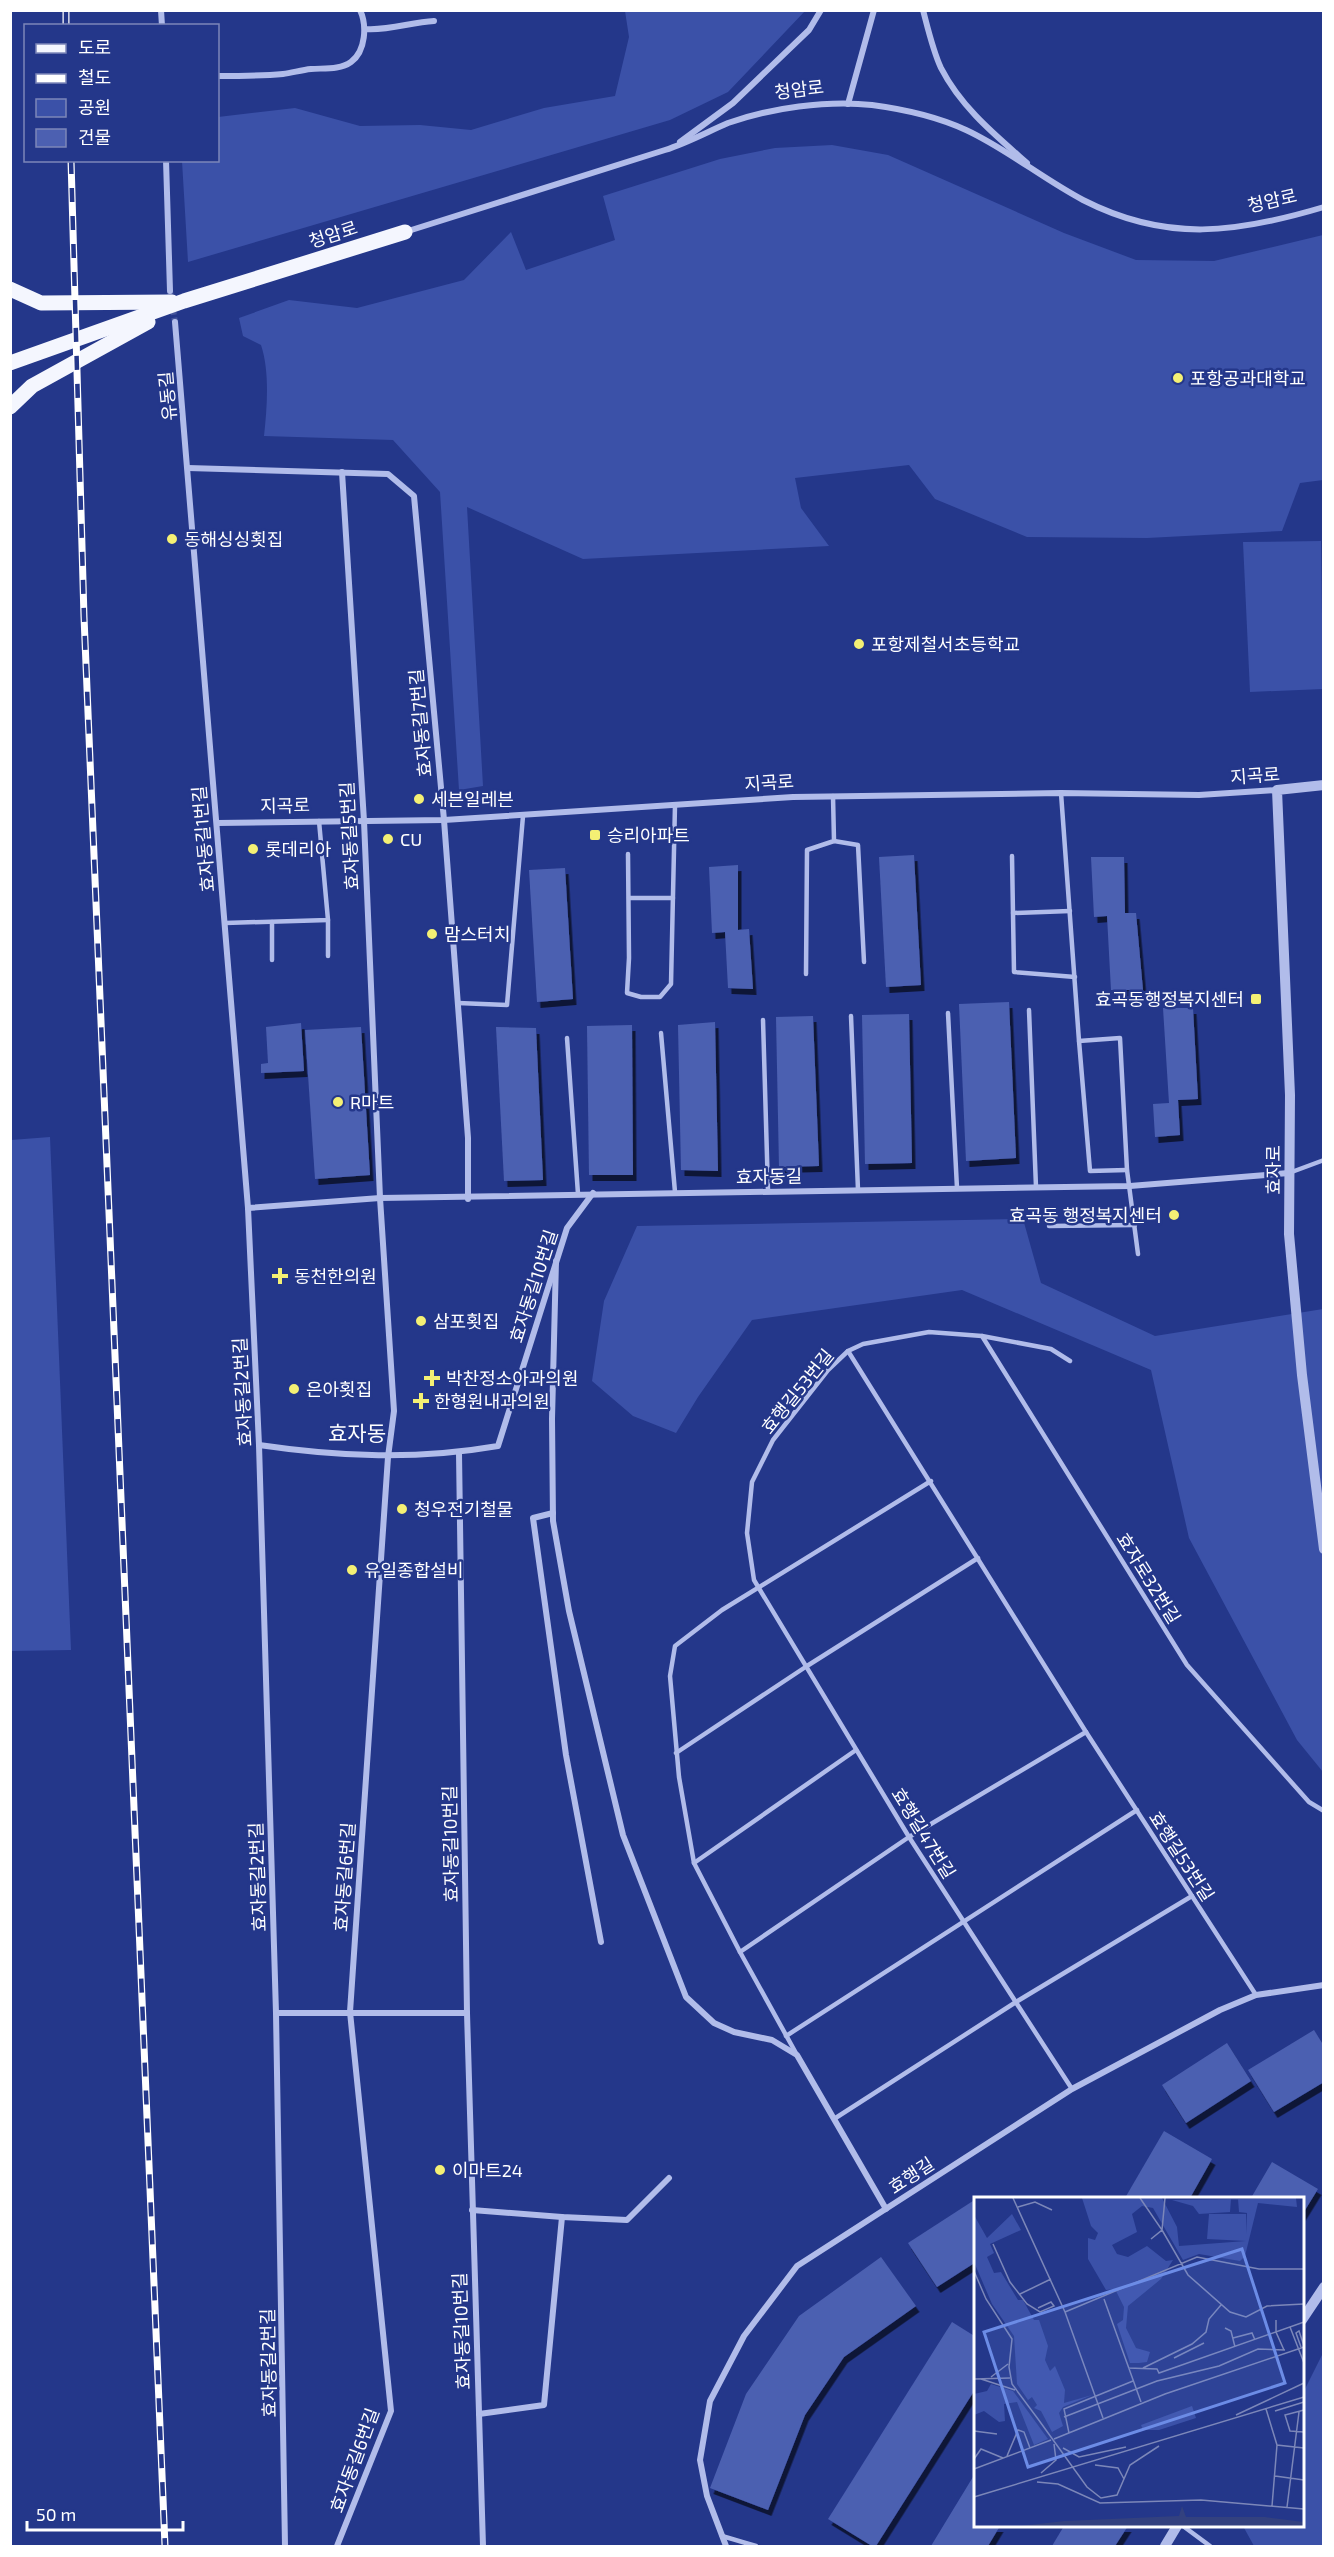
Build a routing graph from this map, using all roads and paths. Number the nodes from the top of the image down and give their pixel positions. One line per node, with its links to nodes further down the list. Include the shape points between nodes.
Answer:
1 (360, 10): 6 (street)
2 (821, 10): 9 (street, via 809,30 733,104)
3 (874, 10): 8 (street)
4 (923, 10): 11 (street, via 940,66 957,93 976,119)
5 (434, 21): 6 (street, via 388,30)
6 (365, 29): 7 (street, via 358,54 340,66 284,74)
7 (219, 76)
8 (848, 104): 9 (street, 청암로, via 779,110 730,123); 11 (street, 청암로, via 890,108 966,130)
9 (676, 146): 13 (street, 청암로)
10 (166, 162): 15 (street)
11 (1041, 175): 12 (street, 청암로, via 1084,201 1151,225 1181,230 1236,228)
12 (1323, 207)
13 (405, 232): 16 (main road, 청암로)
14 (10, 289): 16 (main road, via 41,303)
15 (170, 291)
16 (184, 302): 18 (main road); 19 (main road, via 32,386)
17 (176, 322): 20 (street, 유동길)
18 (10, 363)
19 (10, 407)
20 (188, 468): 21 (street); 31 (street, 효자동길1번길)
21 (342, 472): 28 (street, 효자동길7번길, via 388,474 414,496); 30 (street, 효자동길5번길)
22 (1323, 785): 23 (street, 지곡로)
23 (1277, 790): 24 (street, 지곡로, via 1199,795); 57 (street, 효자로, via 1290,1095)
24 (1061, 793): 25 (street, 지곡로); 37 (lane)
25 (833, 796): 26 (street, 지곡로); 32 (lane)
26 (675, 805): 27 (street, 지곡로); 36 (lane)
27 (523, 816): 28 (street, 지곡로); 47 (lane, via 507,1005)
28 (444, 820): 30 (street, 지곡로); 47 (street, 효자동길7번길)
29 (320, 821): 30 (street, 지곡로); 31 (street, 지곡로); 39 (lane)
30 (364, 821): 66 (street, 효자동길5번길)
31 (217, 823): 41 (street, 효자동길1번길)
32 (834, 841): 44 (lane, via 858,845); 45 (lane, via 807,850)
33 (628, 854): 35 (lane)
34 (1012, 855): 38 (lane)
35 (629, 898): 36 (lane); 36 (lane, via 627,993 640,998 660,997 671,984)
36 (674, 898)
37 (1070, 911): 38 (lane); 46 (lane)
38 (1012, 913): 46 (lane, via 1014,972)
39 (328, 920): 40 (lane); 42 (lane)
40 (272, 922): 41 (lane); 43 (lane)
41 (225, 923): 68 (street, 효자동길1번길)
42 (328, 956)
43 (272, 960)
44 (864, 962)
45 (806, 974)
46 (1075, 978): 54 (lane)
47 (458, 1003): 67 (street, 효자동길7번길, via 468,1138)
48 (1029, 1010): 59 (lane)
49 (948, 1013): 60 (lane)
50 (851, 1016): 61 (lane)
51 (763, 1020): 62 (lane)
52 (662, 1034): 63 (lane)
53 (567, 1038): 65 (lane)
54 (1079, 1041): 56 (lane, via 1090,1171); 56 (lane, via 1120,1038)
55 (1323, 1160): 57 (lane)
56 (1127, 1170): 58 (lane)
57 (1289, 1173): 58 (street, 효자동길); 81 (street, 효자로, via 1289,1234)
58 (1130, 1186): 59 (street, 효자동길); 69 (lane)
59 (1036, 1187): 60 (street, 효자동길)
60 (957, 1188): 61 (street, 효자동길)
61 (858, 1190): 62 (street, 효자동길)
62 (768, 1191): 63 (street, 효자동길)
63 (675, 1192): 64 (street, 효자동길)
64 (593, 1193): 65 (street, 효자동길); 72 (street, 효자동길10번길, via 567,1228)
65 (578, 1194): 67 (street, 효자동길)
66 (380, 1198): 67 (street, 효자동길); 68 (street, 효자동길); 78 (street, 효자동길6번길, via 394,1411)
67 (468, 1198)
68 (248, 1208): 76 (street, 효자동길2번길)
69 (1135, 1225): 70 (lane); 71 (lane)
70 (1049, 1226)
71 (1138, 1254)
72 (556, 1261): 77 (street, 효자동길10번길, via 498,1446); 80 (street)
73 (982, 1336): 74 (lane, via 929,1332 863,1344); 75 (lane, via 1051,1349); 89 (lane, 효자로32번길, via 1188,1665 1309,1802)
74 (848, 1351): 79 (lane, 효행길53번길); 83 (lane, 효행길53번길, via 828,1370 773,1440 752,1482 747,1533 754,1580)
75 (1070, 1361)
76 (259, 1445): 78 (street, via 322,1454); 100 (street, 효자동길2번길)
77 (459, 1453): 78 (street); 101 (street, 효자동길10번길)
78 (388, 1457): 99 (street, 효자동길6번길)
79 (931, 1481): 82 (lane, 효행길53번길); 83 (lane)
80 (553, 1513): 94 (street, via 533,1518 566,1755); 103 (street, via 569,1611 623,1834 686,1997 714,2023 734,2032 772,2040)
81 (1323, 1549)
82 (978, 1558): 84 (lane); 85 (lane, 효행길53번길)
83 (759, 1587): 84 (lane, 효행길47번길); 87 (lane, via 675,1647 669,1676)
84 (807, 1666): 86 (lane, 효행길47번길); 87 (lane)
85 (1086, 1732): 88 (lane, 효행길53번길); 90 (lane)
86 (856, 1750): 90 (lane, 효행길47번길); 91 (lane)
87 (676, 1753): 91 (lane)
88 (1137, 1810): 92 (lane, 효행길53번길); 93 (lane)
89 (1323, 1812)
90 (909, 1837): 93 (lane, 효행길47번길); 95 (lane)
91 (694, 1863): 95 (lane)
92 (1192, 1896): 97 (lane, 효행길53번길); 98 (lane)
93 (964, 1921): 98 (lane, 효행길47번길); 102 (lane)
94 (601, 1942)
95 (740, 1952): 102 (lane)
96 (1323, 1984): 97 (street, 효행길)
97 (1256, 1995): 104 (street, 효행길, via 1220,2010)
98 (1016, 2002): 104 (lane, 효행길47번길); 105 (lane)
99 (350, 2012): 100 (street); 101 (street); 117 (street, 효자동길6번길, via 391,2411)
100 (276, 2013): 116 (street, 효자동길2번길)
101 (467, 2013): 108 (street, 효자동길10번길)
102 (786, 2036): 103 (lane)
103 (797, 2055): 105 (street)
104 (1072, 2089): 107 (street, 효행길)
105 (834, 2119): 107 (street)
106 (669, 2178): 109 (street, via 627,2220)
107 (886, 2209): 115 (street, 효행길, via 797,2266 744,2336 710,2401 700,2460 707,2496)
108 (472, 2210): 109 (street); 112 (street, 효자동길10번길)
109 (562, 2217): 112 (street, via 544,2405)
110 (1323, 2287): 111 (street)
111 (1304, 2317)
112 (479, 2414): 118 (street, 효자동길10번길)
113 (1176, 2527): 121 (street)
114 (1184, 2527): 122 (lane)
115 (722, 2536): 119 (street, 효행길); 120 (lane)
116 (285, 2547)
117 (337, 2547)
118 (483, 2547)
119 (726, 2547)
120 (756, 2547)
121 (1165, 2547)
122 (1210, 2547)

